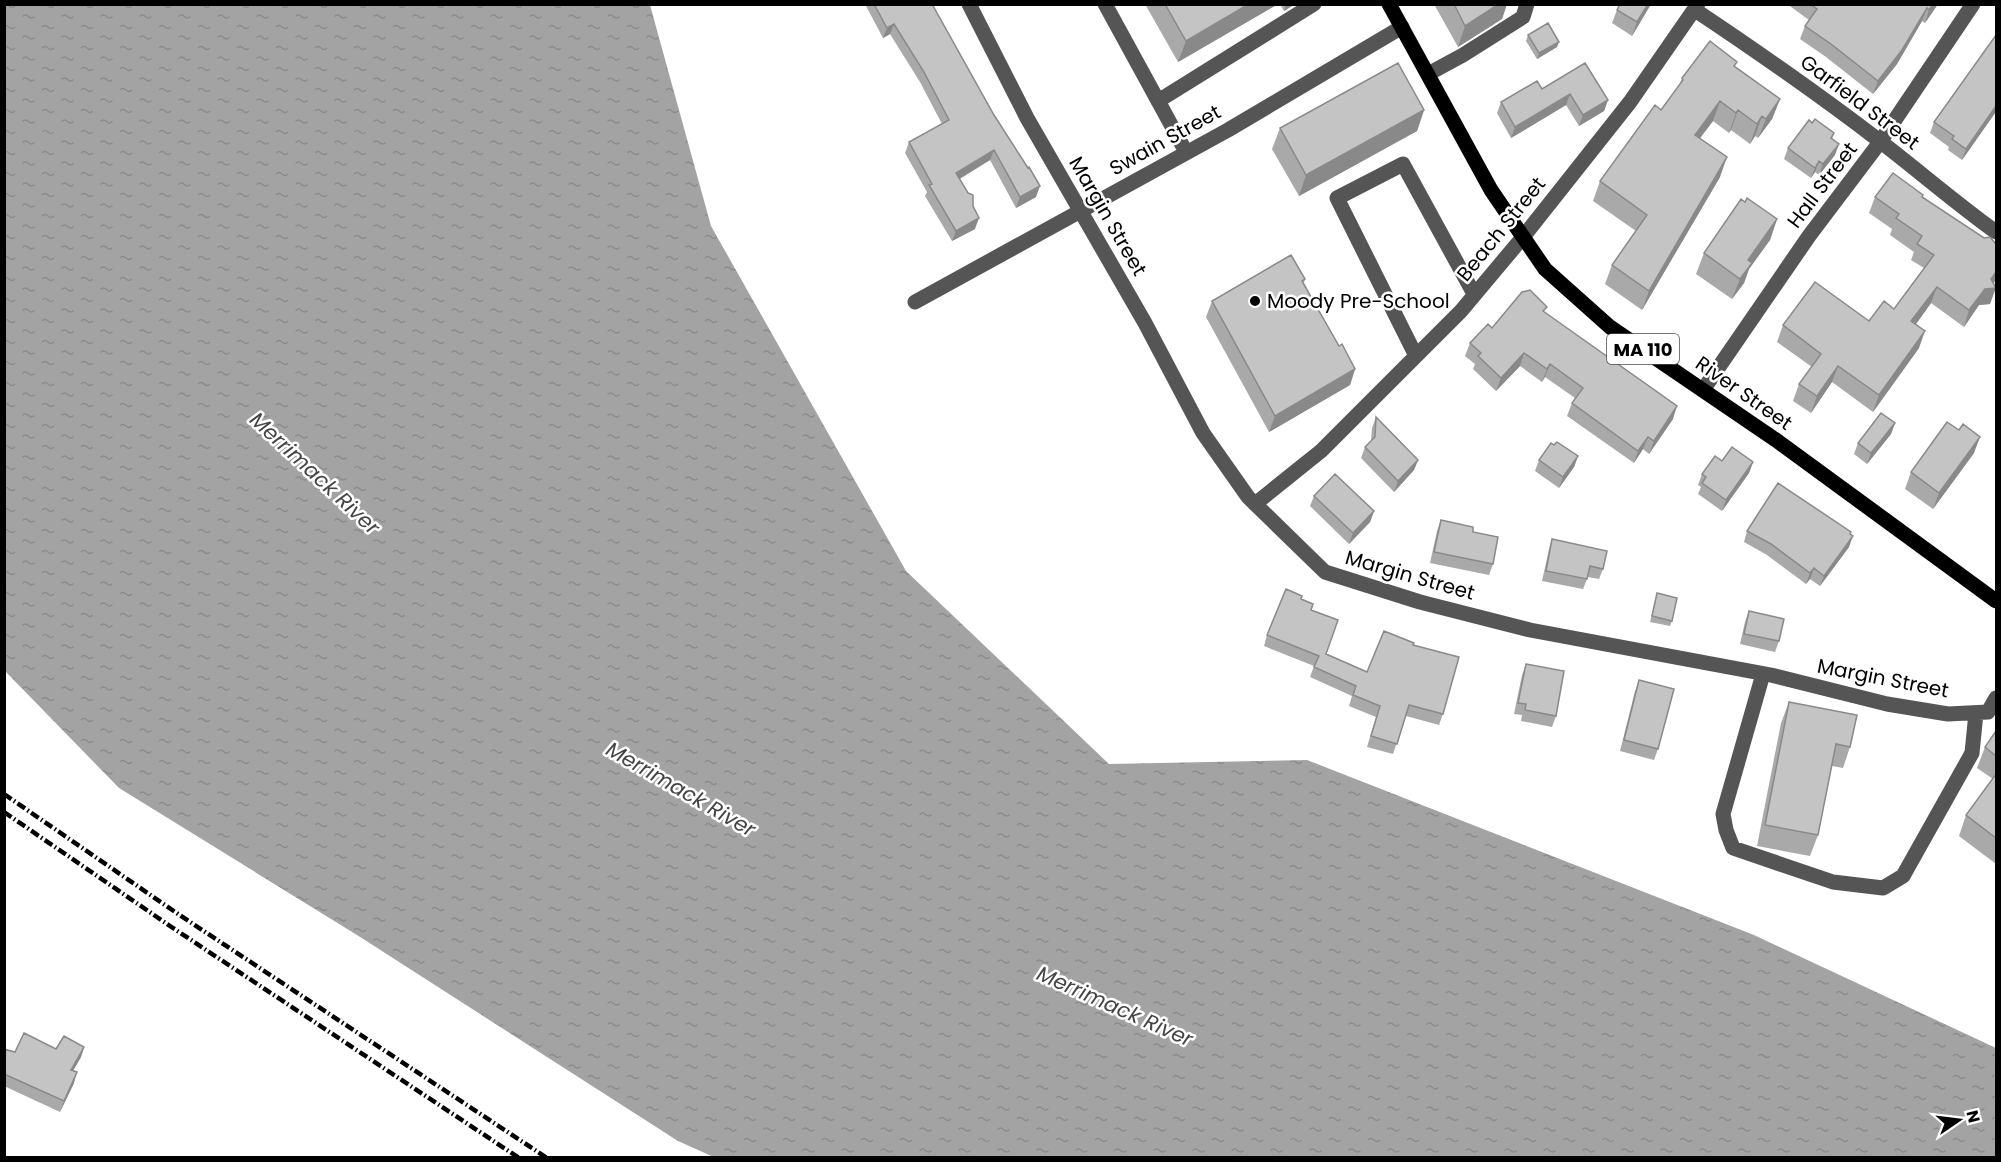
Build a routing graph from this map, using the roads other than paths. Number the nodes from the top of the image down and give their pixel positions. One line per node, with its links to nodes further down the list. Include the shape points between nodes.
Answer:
1 (969, 4): 13 (street, Margin Street)
2 (1106, 4): 10 (street)
3 (1314, 4): 10 (street)
4 (1389, 4): 8 (main road, River Street / MA 110)
5 (1527, 4): 9 (street, via 1523,17)
6 (1973, 4): 11 (street, Hall Street)
7 (1696, 7): 11 (street, Garfield Street); 15 (street, Beach Street, via 1630,102)
8 (1402, 27): 9 (main road, River Street / MA 110); 12 (street, Swain Street)
9 (1428, 74): 15 (main road, River Street / MA 110, via 1491,190)
10 (1158, 100): 12 (street)
11 (1880, 142): 14 (street, Garfield Street); 19 (street, Hall Street)
12 (1186, 152): 13 (street, Swain Street)
13 (1080, 211): 17 (street, Swain Street); 20 (street, Margin Street, via 1145,322 1203,433)
14 (1996, 232)
15 (1523, 237): 16 (street, Beach Street); 19 (main road, River Street / MA 110, via 1545,269 1610,327)
16 (1474, 294): 18 (street, Beach Street); 18 (street, via 1403,164 1337,198)
17 (915, 302)
18 (1416, 356): 20 (street, Beach Street, via 1321,451)
19 (1702, 390): 21 (main road, River Street / MA 110)
20 (1255, 504): 22 (street, Margin Street, via 1325,572 1420,602 1530,630)
21 (1996, 601)
22 (1763, 674): 24 (street, Margin Street, via 1887,704 1948,714); 24 (street, via 1723,814 1726,830 1733,848 1833,882 1883,888 1903,876 1972,753)
23 (1996, 698): 24 (street, via 1988,712)
24 (1976, 713)

